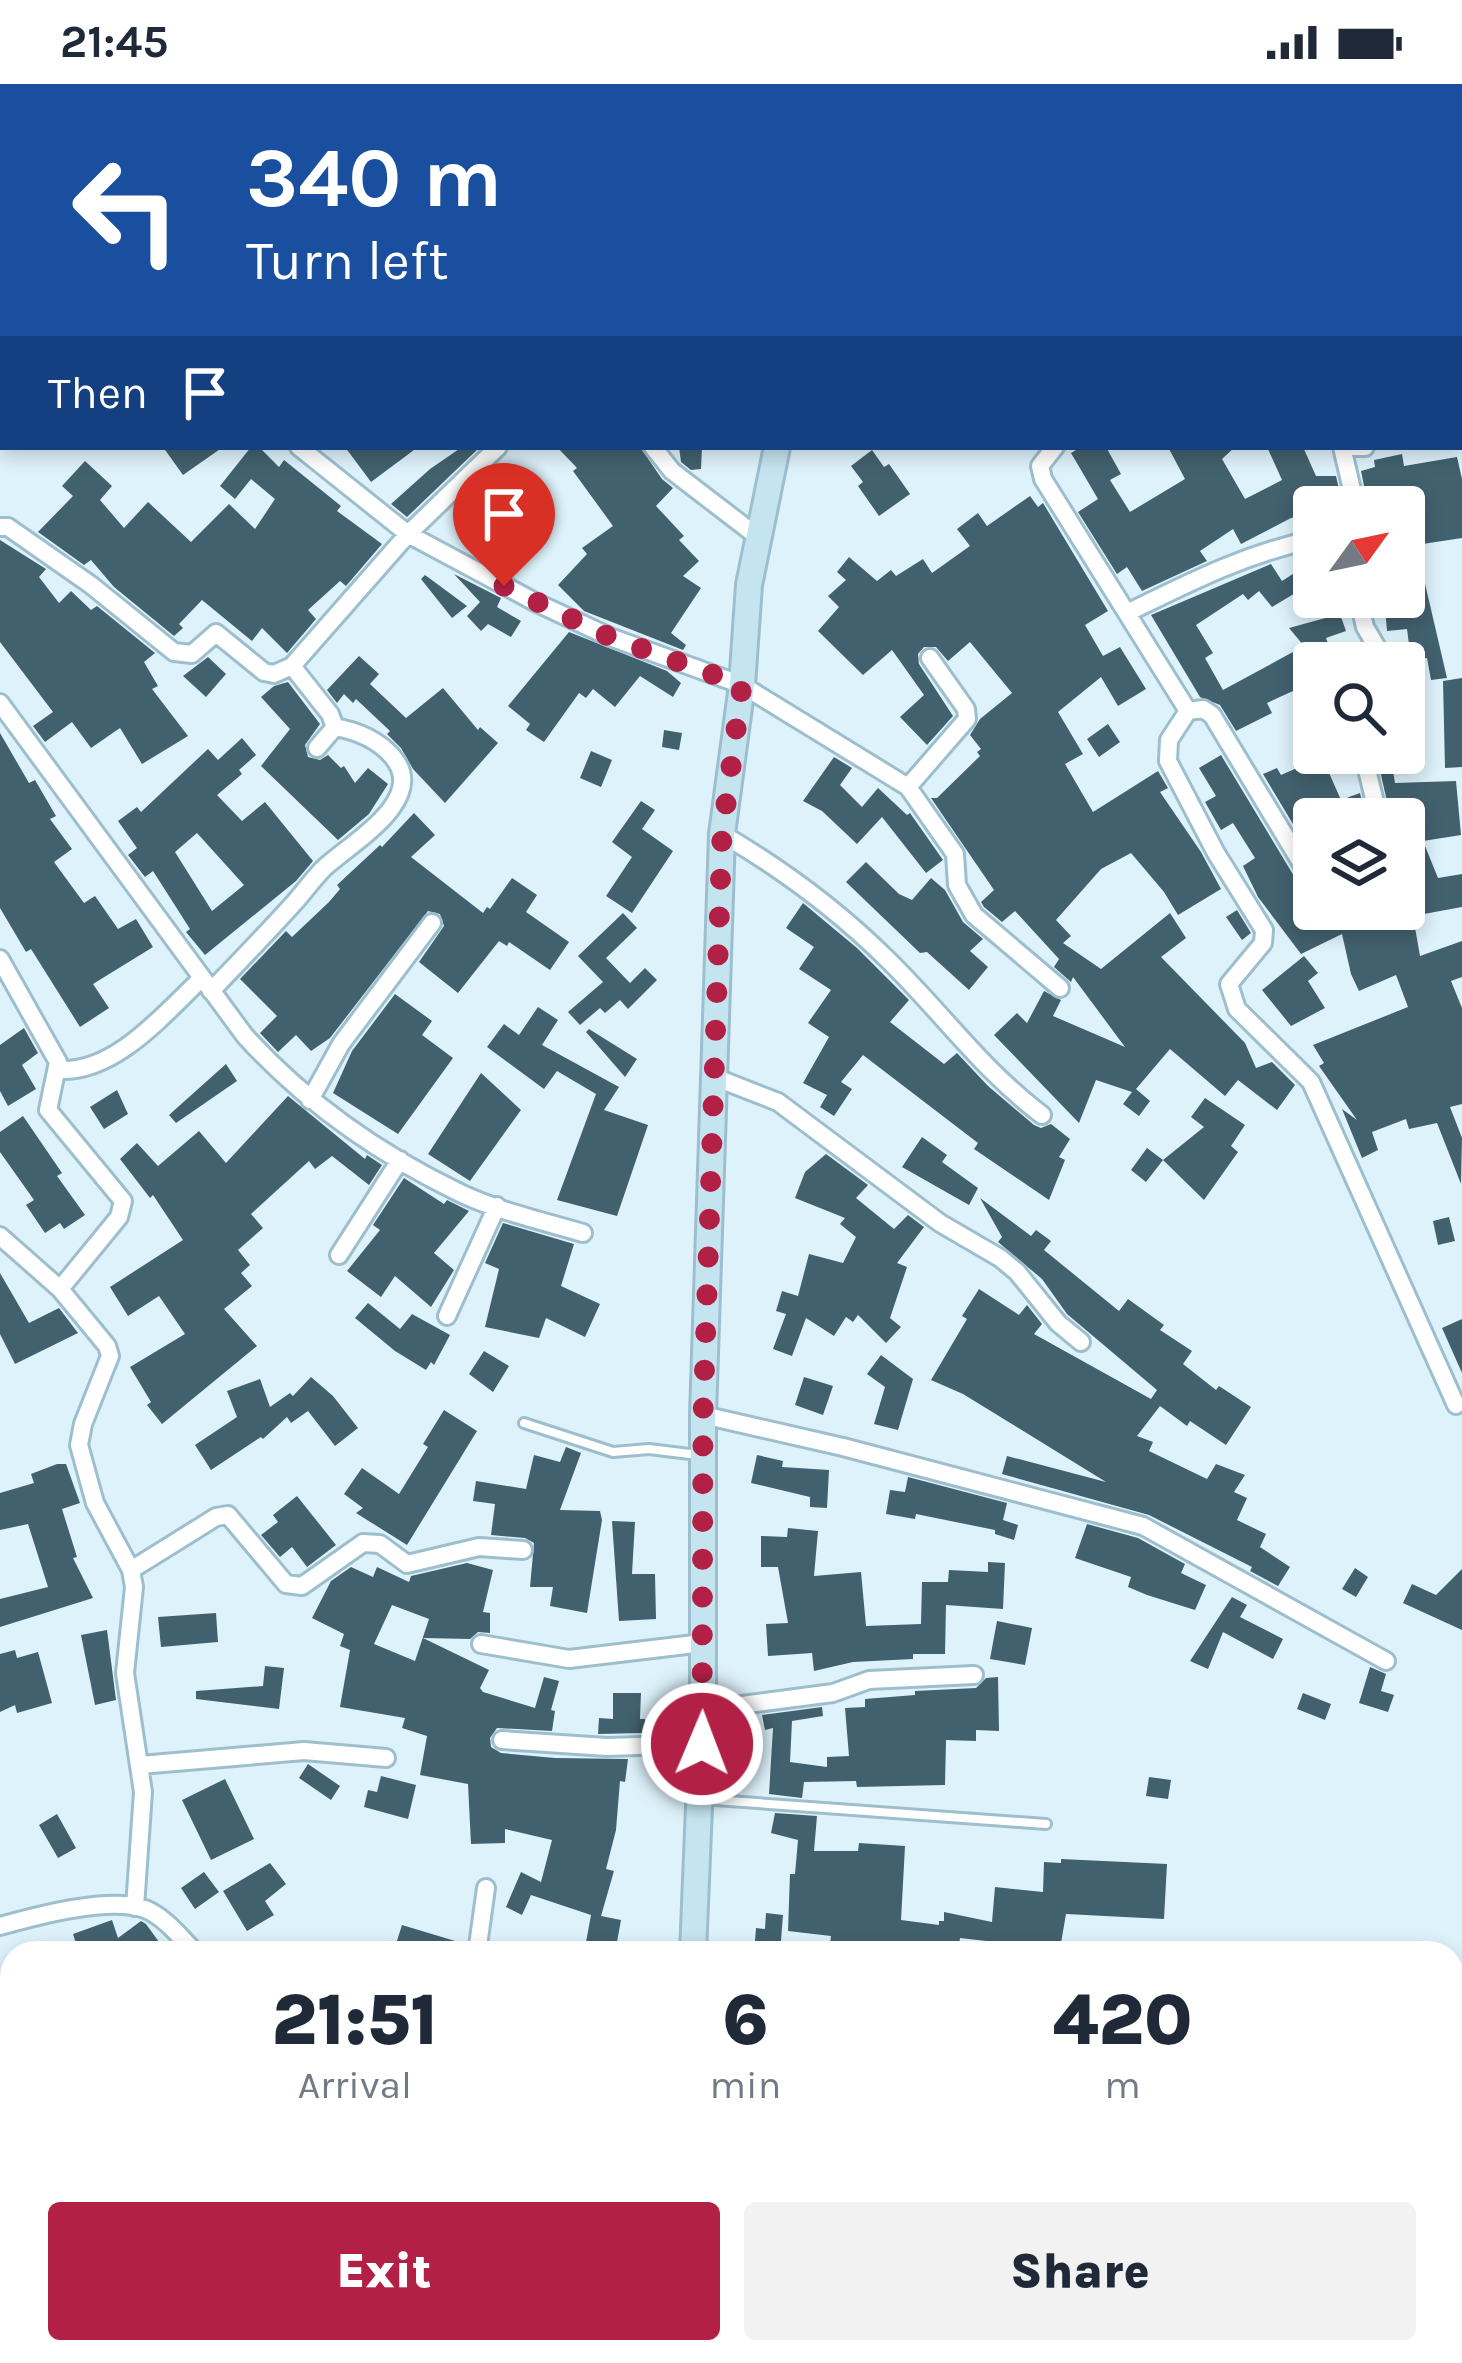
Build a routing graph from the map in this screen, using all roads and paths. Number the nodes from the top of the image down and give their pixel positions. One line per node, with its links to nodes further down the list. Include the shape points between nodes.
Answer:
1 (303, 450): 9 (street)
2 (495, 450): 9 (street)
3 (655, 450): 10 (street)
4 (776, 450): 10 (street)
5 (1053, 450): 12 (street, via 1040,466 1043,479)
6 (1343, 450): 7 (street)
7 (1351, 486)
8 (0, 527): 14 (street, via 174,652 191,654 216,634 264,672)
9 (408, 534): 14 (street); 15 (street, via 610,637)
10 (758, 537): 15 (street)
11 (1293, 542): 12 (street)
12 (1129, 612): 17 (street)
13 (930, 658): 20 (street, via 967,719)
14 (292, 666): 18 (street)
15 (742, 685): 20 (street); 21 (street)
16 (0, 703): 25 (street)
17 (1188, 711): 22 (street, via 1212,715); 39 (street, via 1169,740 1168,761 1264,930 1230,995 1311,1082)
18 (335, 727): 19 (street); 25 (street, via 358,731 401,766 391,809)
19 (317, 748)
20 (908, 788): 26 (street, via 955,854 957,885 974,915)
21 (722, 834): 28 (street); 30 (street, via 825,902 1002,1085)
22 (1293, 849)
23 (432, 923): 29 (street, via 341,1044)
24 (0, 959): 27 (street)
25 (206, 985): 27 (street, via 111,1056 83,1071); 29 (street)
26 (1060, 988)
27 (59, 1070): 36 (street, via 48,1110 123,1201 119,1217)
28 (714, 1077): 38 (street, via 778,1102 1000,1258); 40 (street)
29 (310, 1100): 31 (street)
30 (1042, 1115)
31 (400, 1160): 32 (street); 35 (street)
32 (497, 1206): 33 (street); 37 (street)
33 (583, 1233)
34 (0, 1235): 36 (street)
35 (339, 1255)
36 (60, 1289): 44 (street, via 110,1356 79,1445 95,1503)
37 (447, 1316)
38 (1082, 1342)
39 (1456, 1405)
40 (703, 1415): 42 (street); 47 (street, via 1143,1526)
41 (524, 1423): 42 (lane, via 613,1451)
42 (703, 1456): 45 (street)
43 (523, 1550): 44 (street, via 479,1547 406,1564 380,1544 363,1543 302,1586 286,1584 228,1515)
44 (131, 1570): 53 (street, via 125,1673)
45 (703, 1643): 46 (street, via 569,1658); 49 (street)
46 (481, 1644)
47 (1386, 1661)
48 (974, 1675): 49 (street, via 869,1680 833,1693)
49 (704, 1710): 51 (street)
50 (502, 1740): 51 (street)
51 (702, 1744): 54 (street)
52 (386, 1758): 53 (street, via 304,1750)
53 (140, 1765): 57 (street)
54 (699, 1799): 55 (lane); 61 (street)
55 (1046, 1824)
56 (486, 1888): 60 (street)
57 (135, 1906): 58 (street); 59 (street)
58 (0, 1926)
59 (183, 1941)
60 (479, 1941)
61 (693, 1941)

